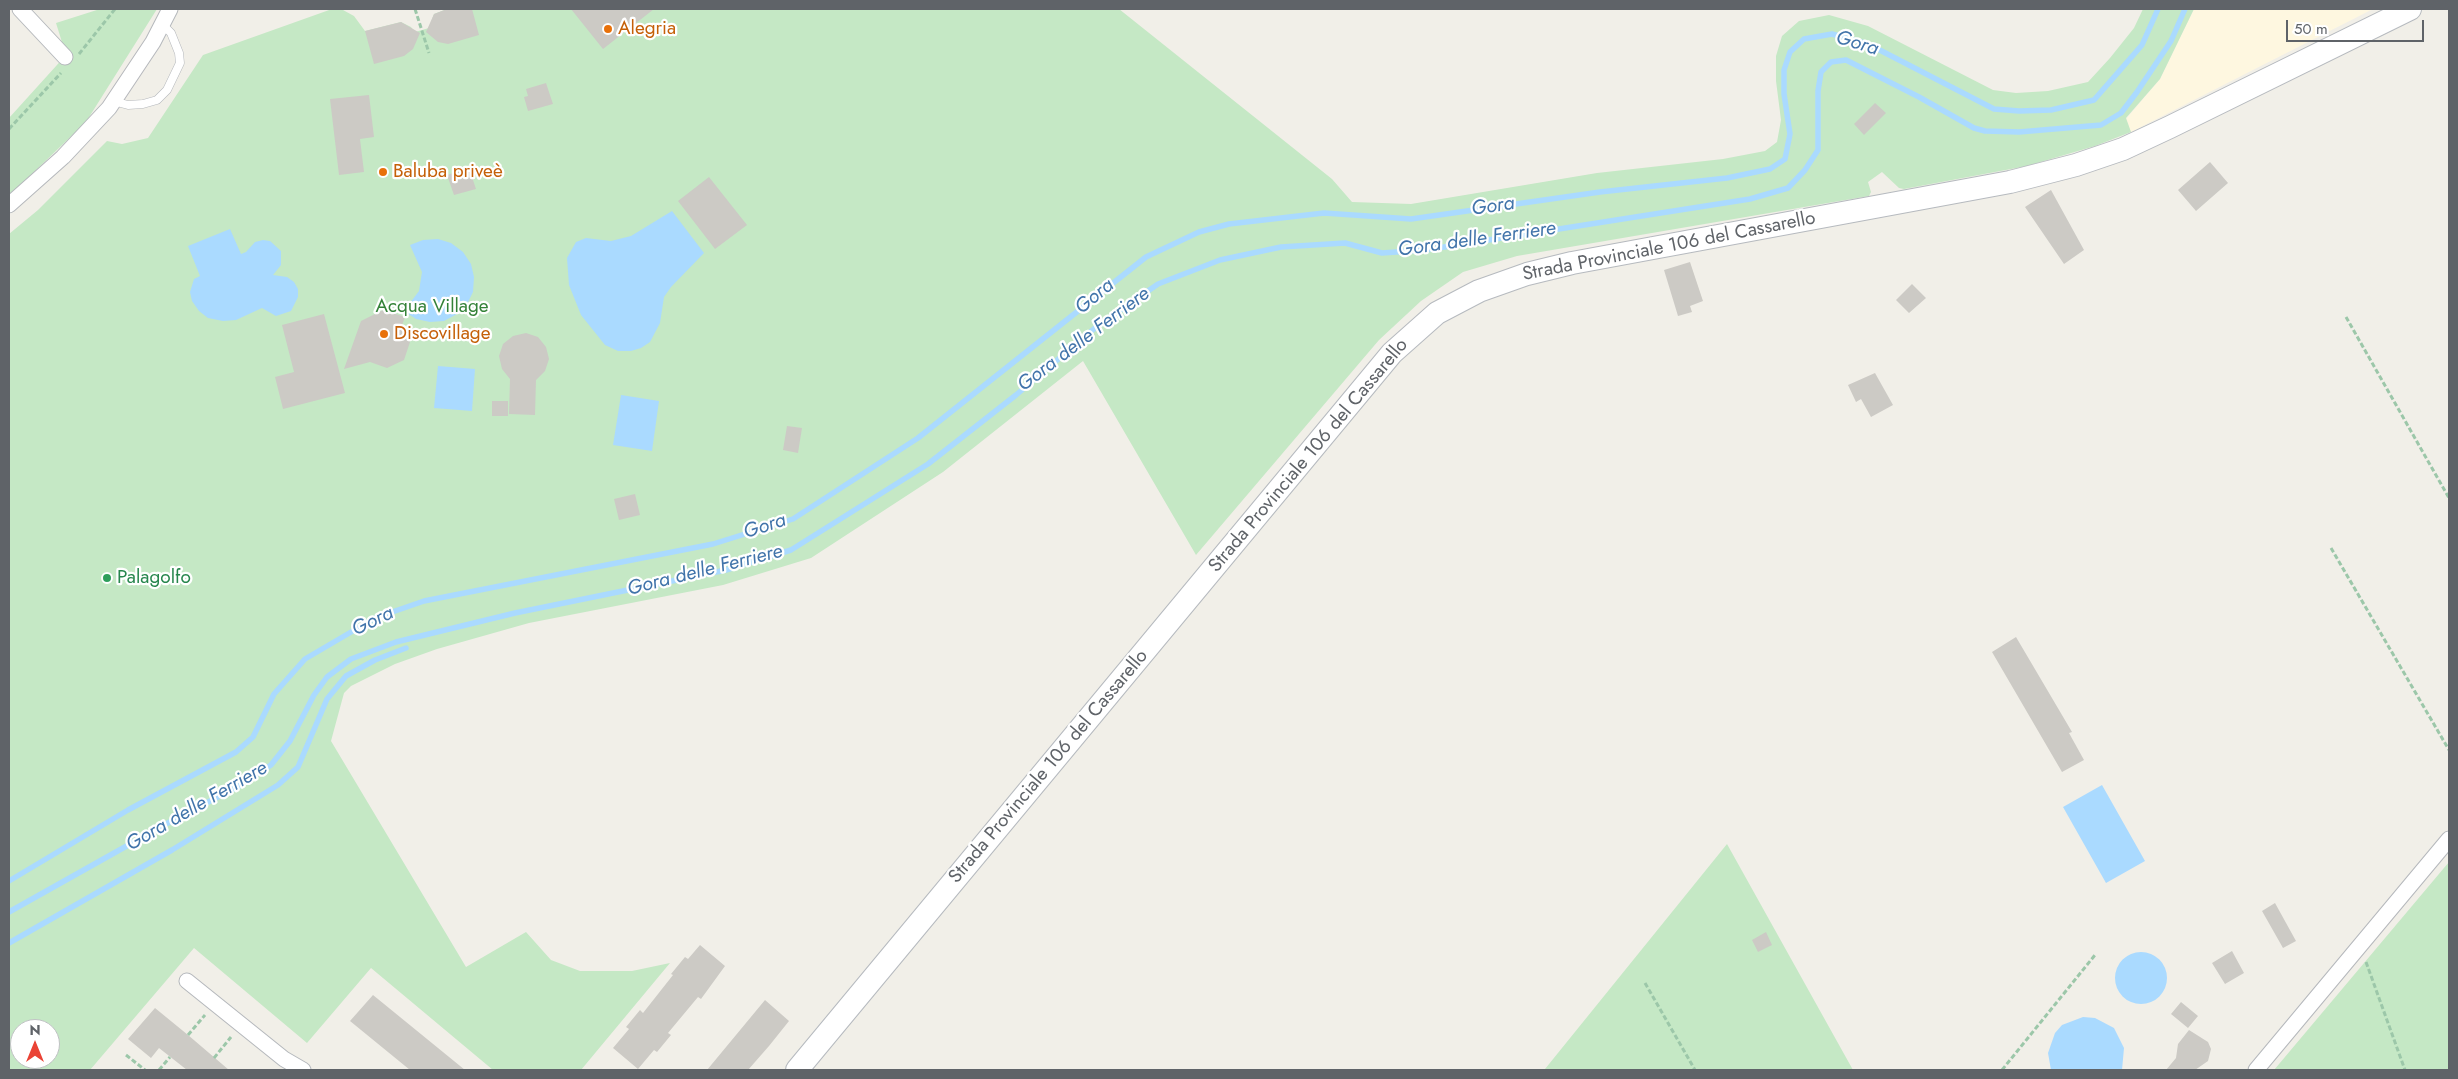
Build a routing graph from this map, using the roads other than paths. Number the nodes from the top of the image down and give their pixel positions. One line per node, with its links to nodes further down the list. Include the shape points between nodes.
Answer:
1 (20, 9): 5 (street)
2 (170, 9): 4 (street)
3 (2410, 9): 11 (street, Strada Provinciale 106 del Cassarello, via 2123,149 2076,165 2010,182 1572,263 1479,291 1437,313 1392,353)
4 (162, 24): 6 (street); 6 (lane, via 174,38 180,53 180,63 167,90 157,100 143,104)
5 (65, 57)
6 (114, 102): 7 (street, via 63,157)
7 (9, 206)
8 (2449, 839): 12 (street)
9 (187, 981): 10 (street, via 284,1059)
10 (303, 1070)
11 (797, 1070)
12 (2256, 1070)

